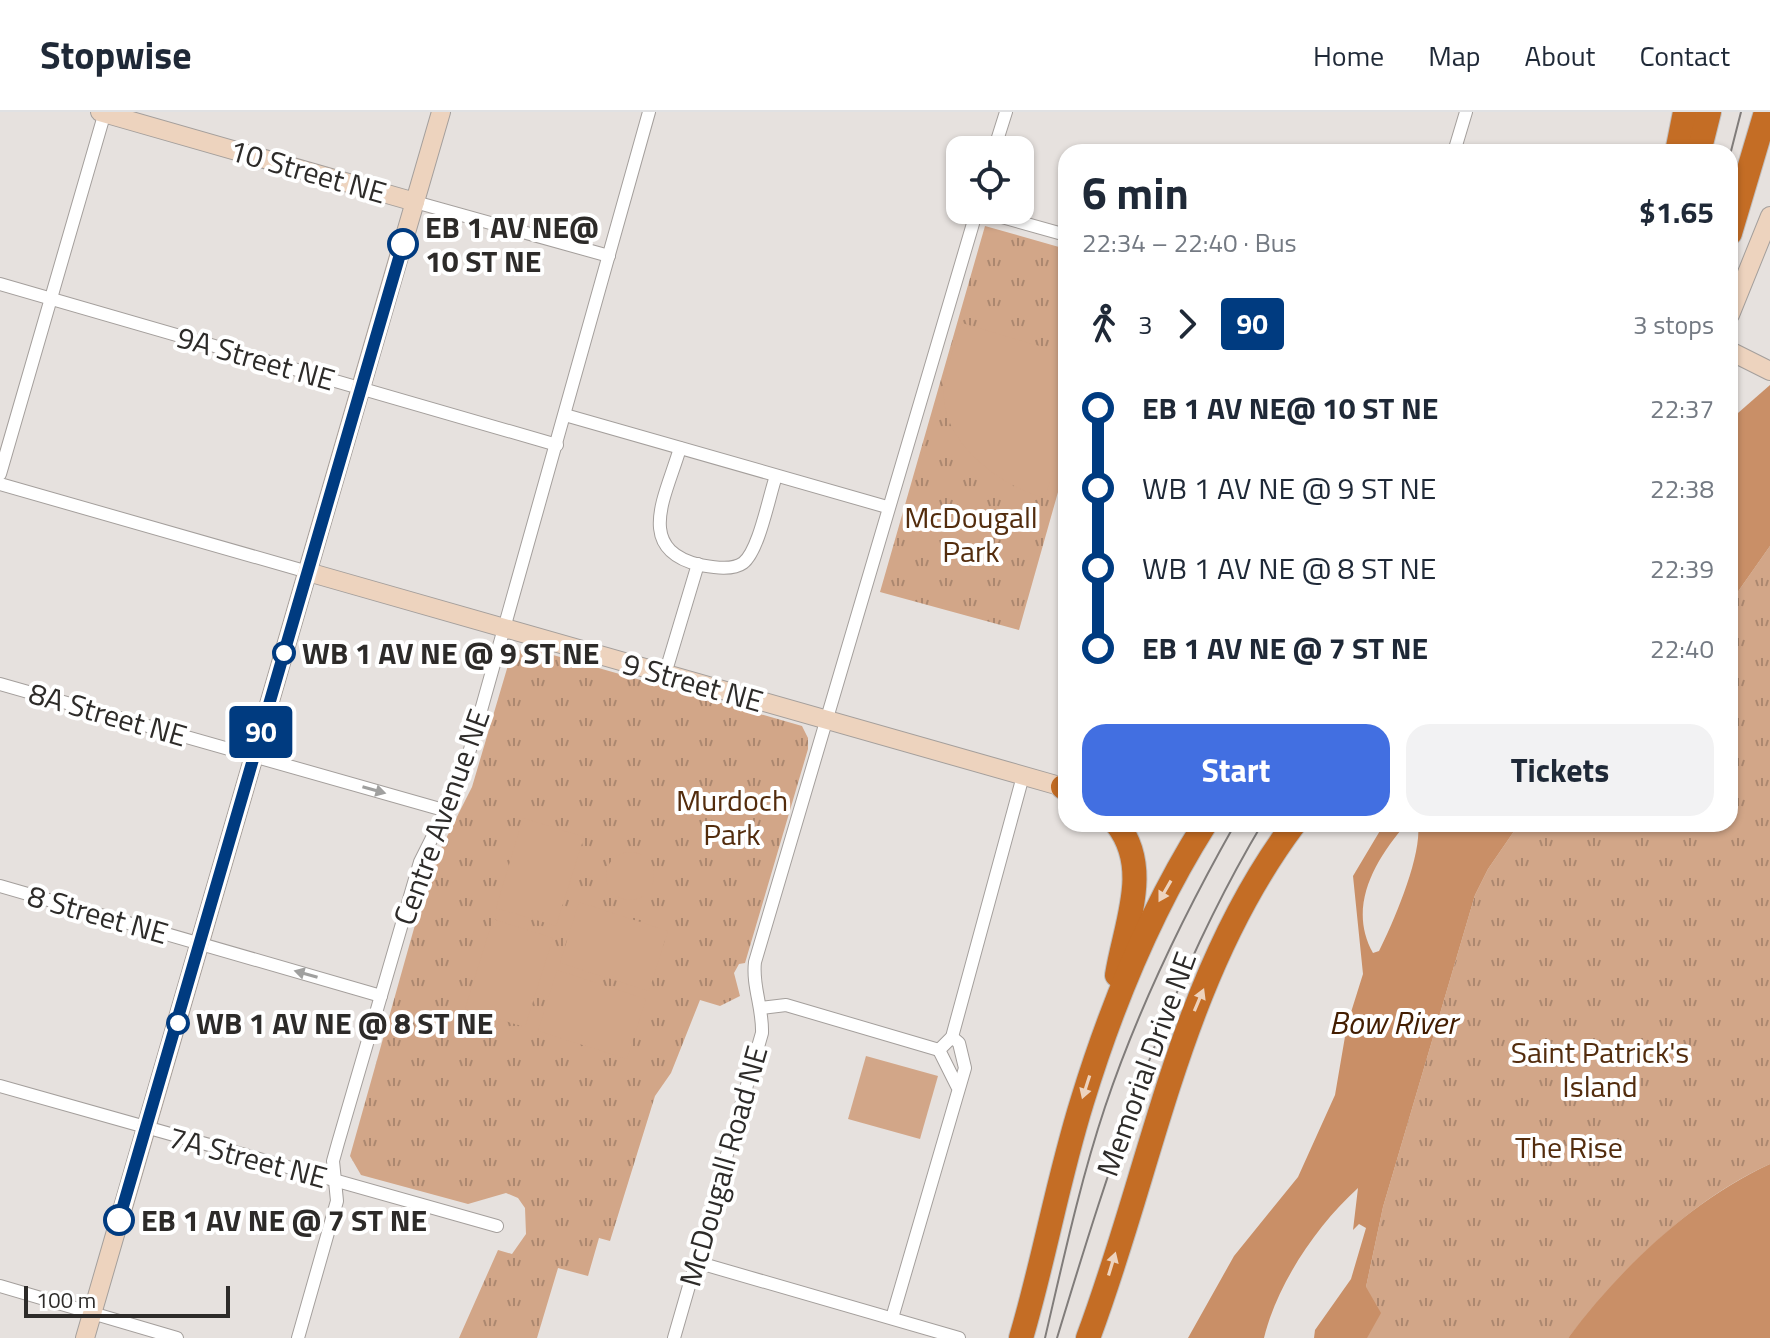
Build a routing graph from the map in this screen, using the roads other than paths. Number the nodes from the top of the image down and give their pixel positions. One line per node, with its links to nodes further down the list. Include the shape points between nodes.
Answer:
1 (103, 112): 13 (street, 10 Street NE); 22 (street)
2 (441, 112): 13 (street)
3 (649, 112): 19 (street, Centre Avenue NE)
4 (1006, 112): 9 (street)
5 (1466, 112): 10 (street)
6 (1685, 112): 11 (highway)
7 (1709, 112): 12 (highway)
8 (1766, 112): 14 (highway)
9 (998, 136)
10 (1456, 144)
11 (1679, 144)
12 (1701, 144)
13 (415, 202): 19 (street, 10 Street NE); 25 (street)
14 (1738, 206)
15 (1770, 216): 21 (street)
16 (973, 224): 32 (street, McDougall Road NE)
17 (1027, 224): 18 (street)
18 (1058, 233)
19 (609, 256): 26 (street, Centre Avenue NE)
20 (0, 284): 22 (street, 9A Street NE)
21 (1738, 295)
22 (51, 299): 25 (street, 9A Street NE); 29 (street)
23 (1738, 355): 24 (street)
24 (1770, 371)
25 (361, 389): 27 (street, 9A Street NE); 34 (street)
26 (565, 415): 27 (street, Centre Avenue NE); 28 (street)
27 (557, 445): 35 (street, Centre Avenue NE)
28 (680, 448): 30 (street); 33 (street, via 658,525 660,540)
29 (0, 474)
30 (776, 476): 32 (street); 33 (street, via 754,548 743,563 727,568)
31 (0, 484): 34 (street, 9 Street NE)
32 (887, 507): 38 (street, McDougall Road NE)
33 (698, 564): 36 (street)
34 (308, 572): 35 (street, 9 Street NE); 39 (street)
35 (504, 628): 36 (street, 9 Street NE); 42 (street, Centre Avenue NE, via 462,778)
36 (665, 674): 38 (street, 9 Street NE)
37 (0, 684): 39 (street, 8A Street NE)
38 (826, 721): 40 (street, 9 Street NE); 49 (street, McDougall Road NE, via 755,962 753,978)
39 (254, 756): 42 (street, 8A Street NE, one-way to 42); 47 (street)
40 (1023, 776): 41 (street, 9 Street NE); 51 (street)
41 (1058, 786)
42 (447, 811): 48 (street, Centre Avenue NE, via 420,862)
43 (1122, 832): 50 (highway, via 1136,868)
44 (1200, 832): 50 (highway, Memorial Drive NE, one-way to 50, via 1159,902)
45 (1289, 832): 68 (highway, Memorial Drive NE, one-way to 45, via 1186,1031 1229,934)
46 (0, 886): 47 (street, 8 Street NE)
47 (201, 944): 48 (street, 8 Street NE, one-way to 47); 55 (street)
48 (381, 996): 56 (street, Centre Avenue NE, via 333,1161)
49 (761, 1008): 52 (street, via 786,1005); 58 (street, McDougall Road NE, via 759,1043)
50 (1110, 1013): 67 (highway, Memorial Drive NE, one-way to 67)
51 (952, 1037): 52 (street); 54 (street, via 959,1043 965,1068)
52 (939, 1050): 54 (street)
53 (0, 1086): 55 (street, 7A Street NE)
54 (957, 1086): 61 (street)
55 (146, 1129): 56 (street, 7A Street NE); 60 (street)
56 (335, 1180): 57 (street, 7A Street NE); 64 (street, Centre Avenue NE, via 337,1201)
57 (497, 1226)
58 (696, 1262): 61 (street); 65 (street, McDougall Road NE)
59 (0, 1286): 60 (street)
60 (93, 1313): 62 (street); 63 (street)
61 (892, 1318): 66 (street)
62 (85, 1338)
63 (177, 1338)
64 (298, 1338)
65 (674, 1338)
66 (959, 1338)
67 (1021, 1338)
68 (1088, 1338)

